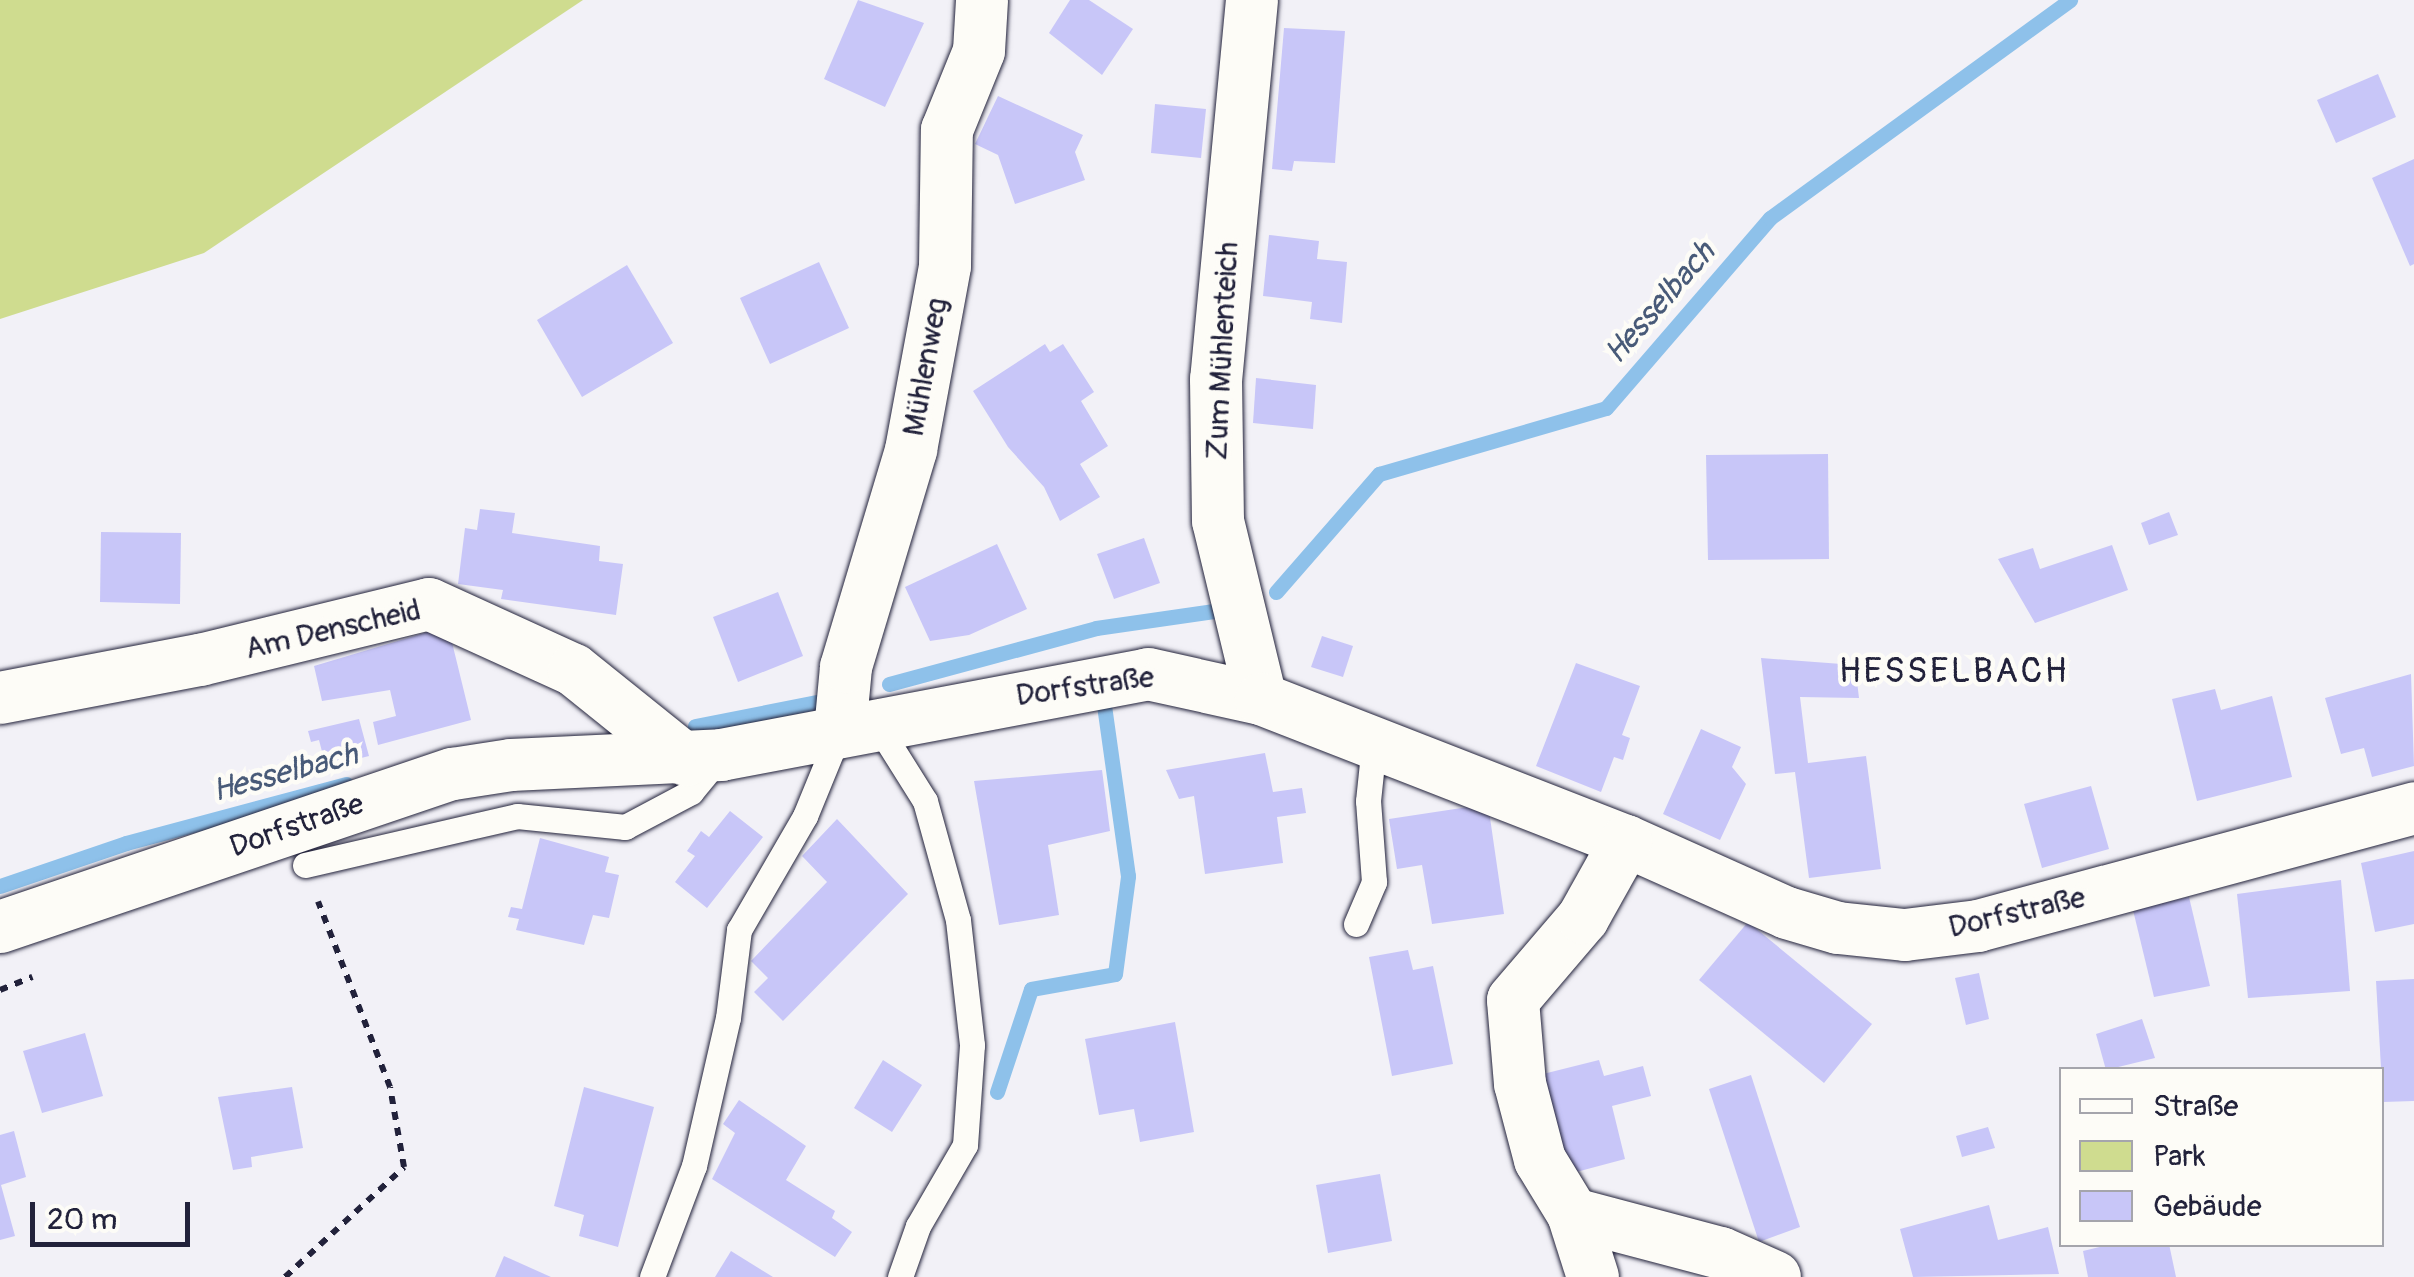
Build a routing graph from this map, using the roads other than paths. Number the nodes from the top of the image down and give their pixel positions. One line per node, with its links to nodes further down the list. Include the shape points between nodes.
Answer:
1 (982, 0): 5 (street, Mühlenweg, via 979,51 948,130 945,266 911,450 846,667)
2 (1252, 0): 4 (street, Zum Mühlenteich, via 1216,379 1218,521)
3 (0, 698): 7 (street, Am Denscheid, via 200,660 429,604 574,670)
4 (1261, 699): 5 (street, Dorfstraße, via 1148,674); 6 (street, Dorfstraße)
5 (858, 727): 7 (street, Dorfstraße); 14 (lane, via 739,930 728,1018 694,1166); 15 (lane, via 925,802 958,920 972,1045 966,1144 918,1226)
6 (1374, 744): 9 (street, Dorfstraße); 11 (lane, via 1368,801 1374,882)
7 (703, 758): 10 (lane, Dorfstraße, via 691,792 624,827 518,816); 12 (street, Dorfstraße, via 511,764 453,774)
8 (2414, 808): 9 (street, Dorfstraße, via 1978,926 1905,934 1838,928 1787,913)
9 (1626, 841): 13 (street, via 1583,918 1513,1000 1520,1084 1540,1160)
10 (305, 865)
11 (1356, 924)
12 (0, 927)
13 (1572, 1214): 16 (street); 17 (street, via 1721,1253)
14 (652, 1277)
15 (900, 1277)
16 (1593, 1277)
17 (1775, 1277)

